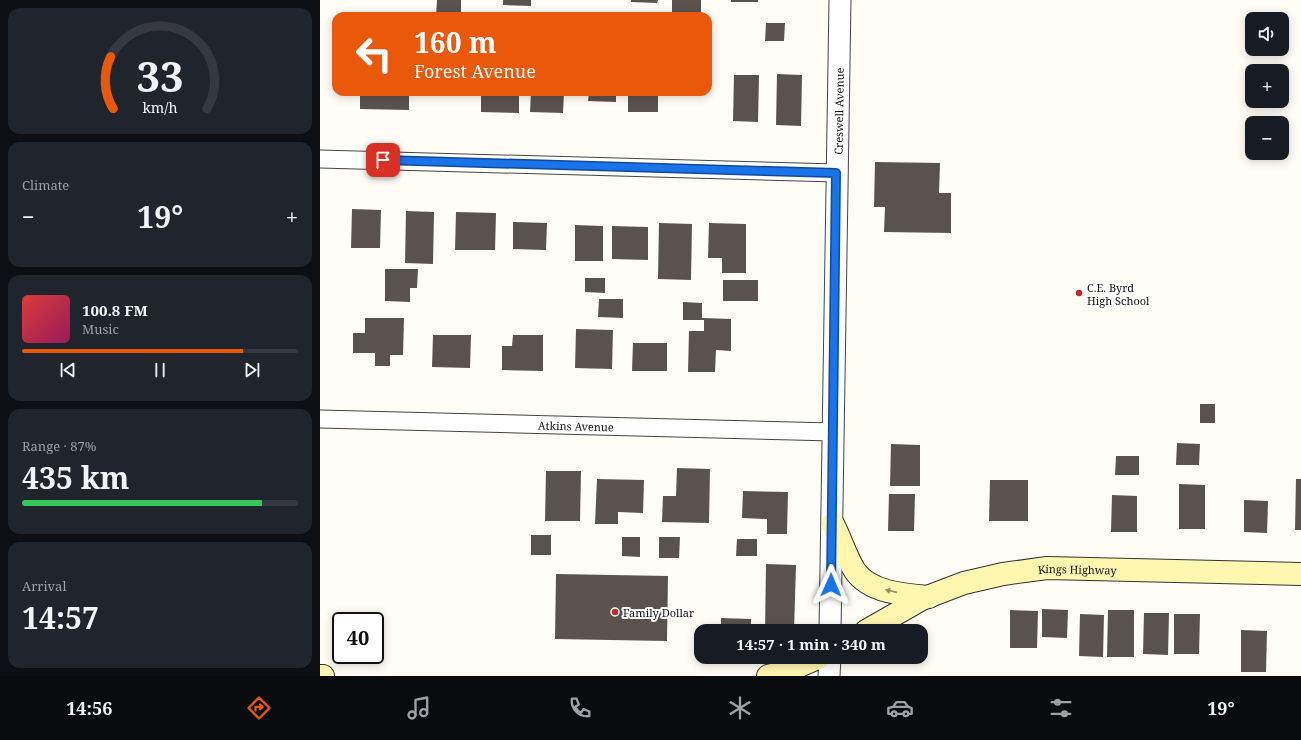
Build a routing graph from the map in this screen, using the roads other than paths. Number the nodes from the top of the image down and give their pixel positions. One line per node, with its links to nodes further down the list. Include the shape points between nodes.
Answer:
1 (840, 0): 3 (street, Creswell Avenue)
2 (320, 159): 3 (street)
3 (836, 173): 5 (street, Creswell Avenue)
4 (320, 419): 5 (street, Atkins Avenue)
5 (833, 432): 6 (street, Creswell Avenue)
6 (833, 524): 8 (main road, one-way to 6, via 886,590 865,581 856,572); 9 (street, Creswell Avenue)
7 (1301, 574): 8 (main road, Kings Highway, via 1047,568 964,583)
8 (929, 597): 10 (main road, Kings Highway)
9 (830, 624)
10 (879, 624)
11 (805, 664): 15 (main road, via 788,672)
12 (830, 664): 16 (street)
13 (320, 676): 14 (main road)
14 (323, 676)
15 (768, 676)
16 (829, 676)

